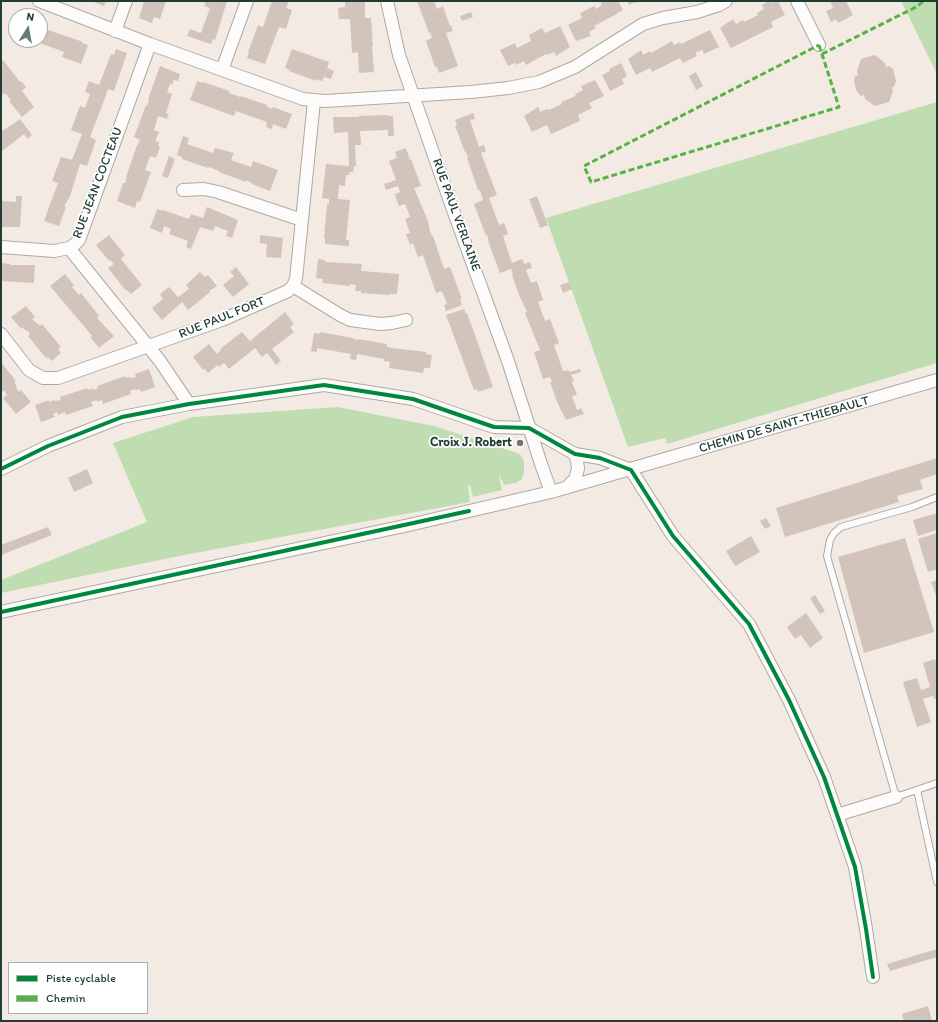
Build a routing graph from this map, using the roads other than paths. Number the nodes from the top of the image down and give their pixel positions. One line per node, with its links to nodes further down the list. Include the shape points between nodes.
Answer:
1 (39, 1): 7 (street)
2 (126, 1): 7 (street)
3 (247, 1): 10 (street)
4 (387, 1): 11 (street, RUE PAUL VERLAINE, via 399,55)
5 (726, 1): 11 (street, via 697,12 643,24 575,67 539,82 486,90)
6 (797, 1): 9 (street)
7 (115, 30): 8 (street)
8 (150, 44): 10 (street); 16 (street, RUE JEAN COCTEAU, via 79,240)
9 (819, 45)
10 (222, 70): 12 (street)
11 (413, 95): 12 (street); 23 (street, RUE PAUL VERLAINE, via 508,361)
12 (314, 101): 14 (street)
13 (183, 190): 14 (street, via 204,189 218,192)
14 (302, 220): 17 (street, via 296,279)
15 (1, 247): 16 (street, via 54,250)
16 (69, 248): 20 (street, RUE JEAN COCTEAU)
17 (293, 286): 18 (street, via 350,320 380,324); 20 (street, RUE PAUL FORT, via 222,320)
18 (406, 320)
19 (1, 334): 20 (street, RUE PAUL FORT, via 29,370 43,378 51,379)
20 (148, 347): 22 (street, RUE JEAN COCTEAU)
21 (937, 380): 26 (street, CHEMIN DE SAINT-THIEBAULT)
22 (189, 404): 23 (street, via 324,385 413,399 494,427); 25 (street, via 122,417 48,446)
23 (529, 428): 24 (street); 28 (street, RUE PAUL VERLAINE)
24 (575, 454): 26 (street, via 600,458); 27 (street, via 578,469 575,479)
25 (1, 469)
26 (631, 470): 27 (street, CHEMIN DE SAINT-THIEBAULT); 34 (street, via 673,536 749,624 789,700 824,777)
27 (566, 488): 28 (street, CHEMIN DE SAINT-THIEBAULT)
28 (551, 492): 30 (street, CHEMIN DE SAINT-THIEBAULT)
29 (937, 497): 33 (lane, via 912,507 841,527 830,540 827,556)
30 (1, 612)
31 (937, 783): 32 (lane)
32 (917, 790): 33 (lane); 35 (lane)
33 (896, 797): 34 (street)
34 (837, 814): 36 (street, via 855,867)
35 (937, 882)
36 (873, 977)

